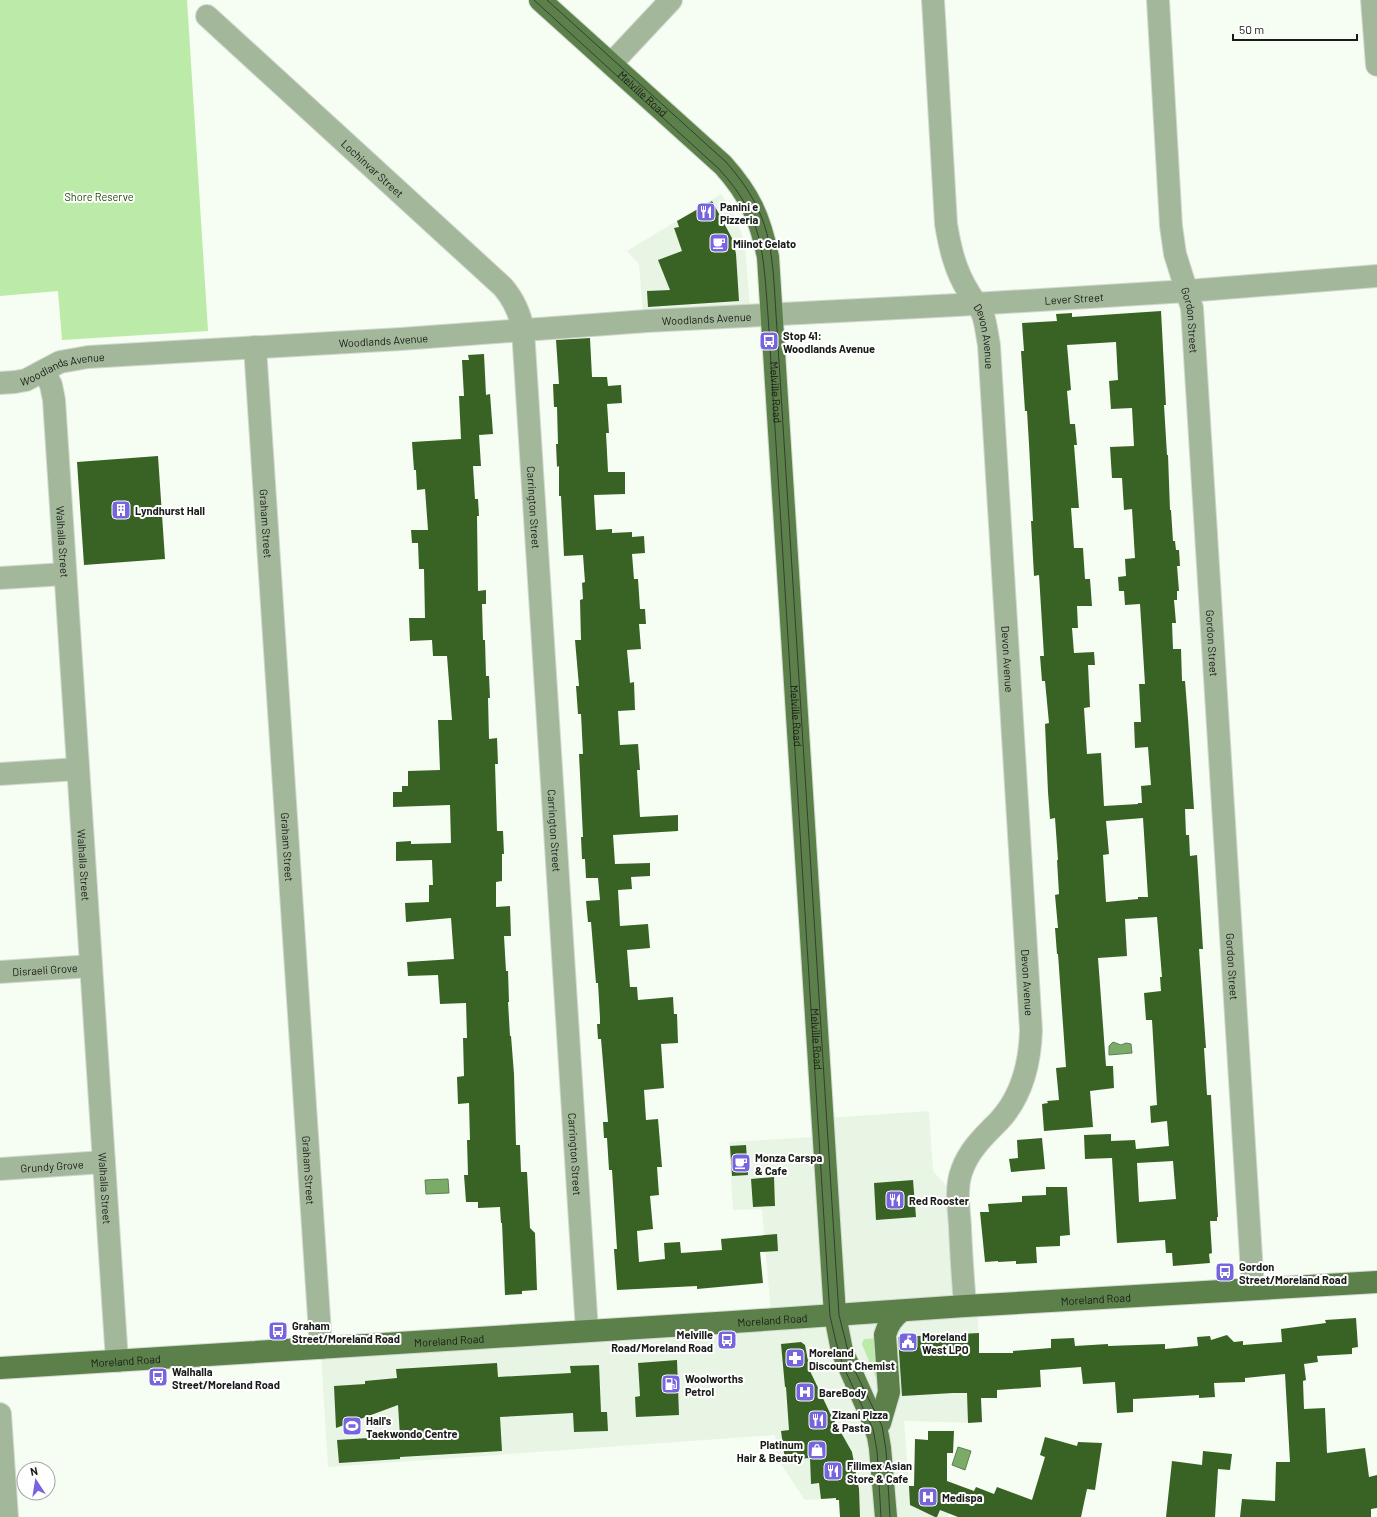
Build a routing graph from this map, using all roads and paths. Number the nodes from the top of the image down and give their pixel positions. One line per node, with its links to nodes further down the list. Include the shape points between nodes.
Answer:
1 (540, 0): 7 (main road, Melville Road)
2 (671, 0): 7 (street)
3 (933, 0): 11 (street, Devon Avenue, via 947,231 952,257)
4 (1158, 0): 10 (street, Gordon Street, via 1171,226 1175,254)
5 (1372, 0): 8 (street)
6 (207, 16): 13 (street, Lochinvar Street, via 502,287 515,304)
7 (611, 64): 12 (main road, Melville Road, via 723,165 748,198 764,235)
8 (1377, 65)
9 (1377, 276): 10 (street, Lever Street)
10 (1187, 291): 11 (street, Lever Street); 26 (street, Gordon Street, via 1192,308)
11 (976, 304): 12 (street, Lever Street); 27 (street, Devon Avenue, via 982,313 989,345 1031,1030 1029,1059 1017,1094 1007,1111 977,1143 961,1171 958,1196)
12 (772, 315): 13 (street, Woodlands Avenue); 29 (main road, Melville Road)
13 (523, 330): 14 (street, Woodlands Avenue); 30 (street, Carrington Street)
14 (255, 347): 15 (street, Woodlands Avenue, via 88,357 60,362); 31 (street, Graham Street)
15 (44, 371): 16 (street, Woodlands Avenue, via 26,380); 17 (street, Walhalla Street, via 51,385 54,400)
16 (0, 383)
17 (65, 574): 18 (street); 19 (street, Walhalla Street)
18 (0, 578)
19 (78, 769): 20 (street); 21 (street, Walhalla Street)
20 (0, 774)
21 (91, 966): 22 (street, Disraeli Grove); 23 (street, Walhalla Street)
22 (0, 972)
23 (104, 1162): 24 (street, Grundy Grove); 32 (street, Walhalla Street)
24 (0, 1169)
25 (1377, 1282): 26 (main road, Moreland Road)
26 (1253, 1290): 27 (main road, Moreland Road)
27 (965, 1306): 28 (main road, Moreland Road)
28 (901, 1311): 29 (main road, Moreland Road); 35 (main road, via 886,1329 889,1392 880,1423)
29 (835, 1315): 30 (main road, Moreland Road); 35 (main road, Melville Road, via 842,1351)
30 (587, 1331): 31 (main road, Moreland Road)
31 (321, 1348): 32 (main road, Moreland Road)
32 (117, 1361): 33 (main road, Moreland Road)
33 (0, 1368)
34 (0, 1414): 36 (street)
35 (875, 1427): 37 (main road, Melville Road, via 880,1448)
36 (7, 1517)
37 (886, 1517)

